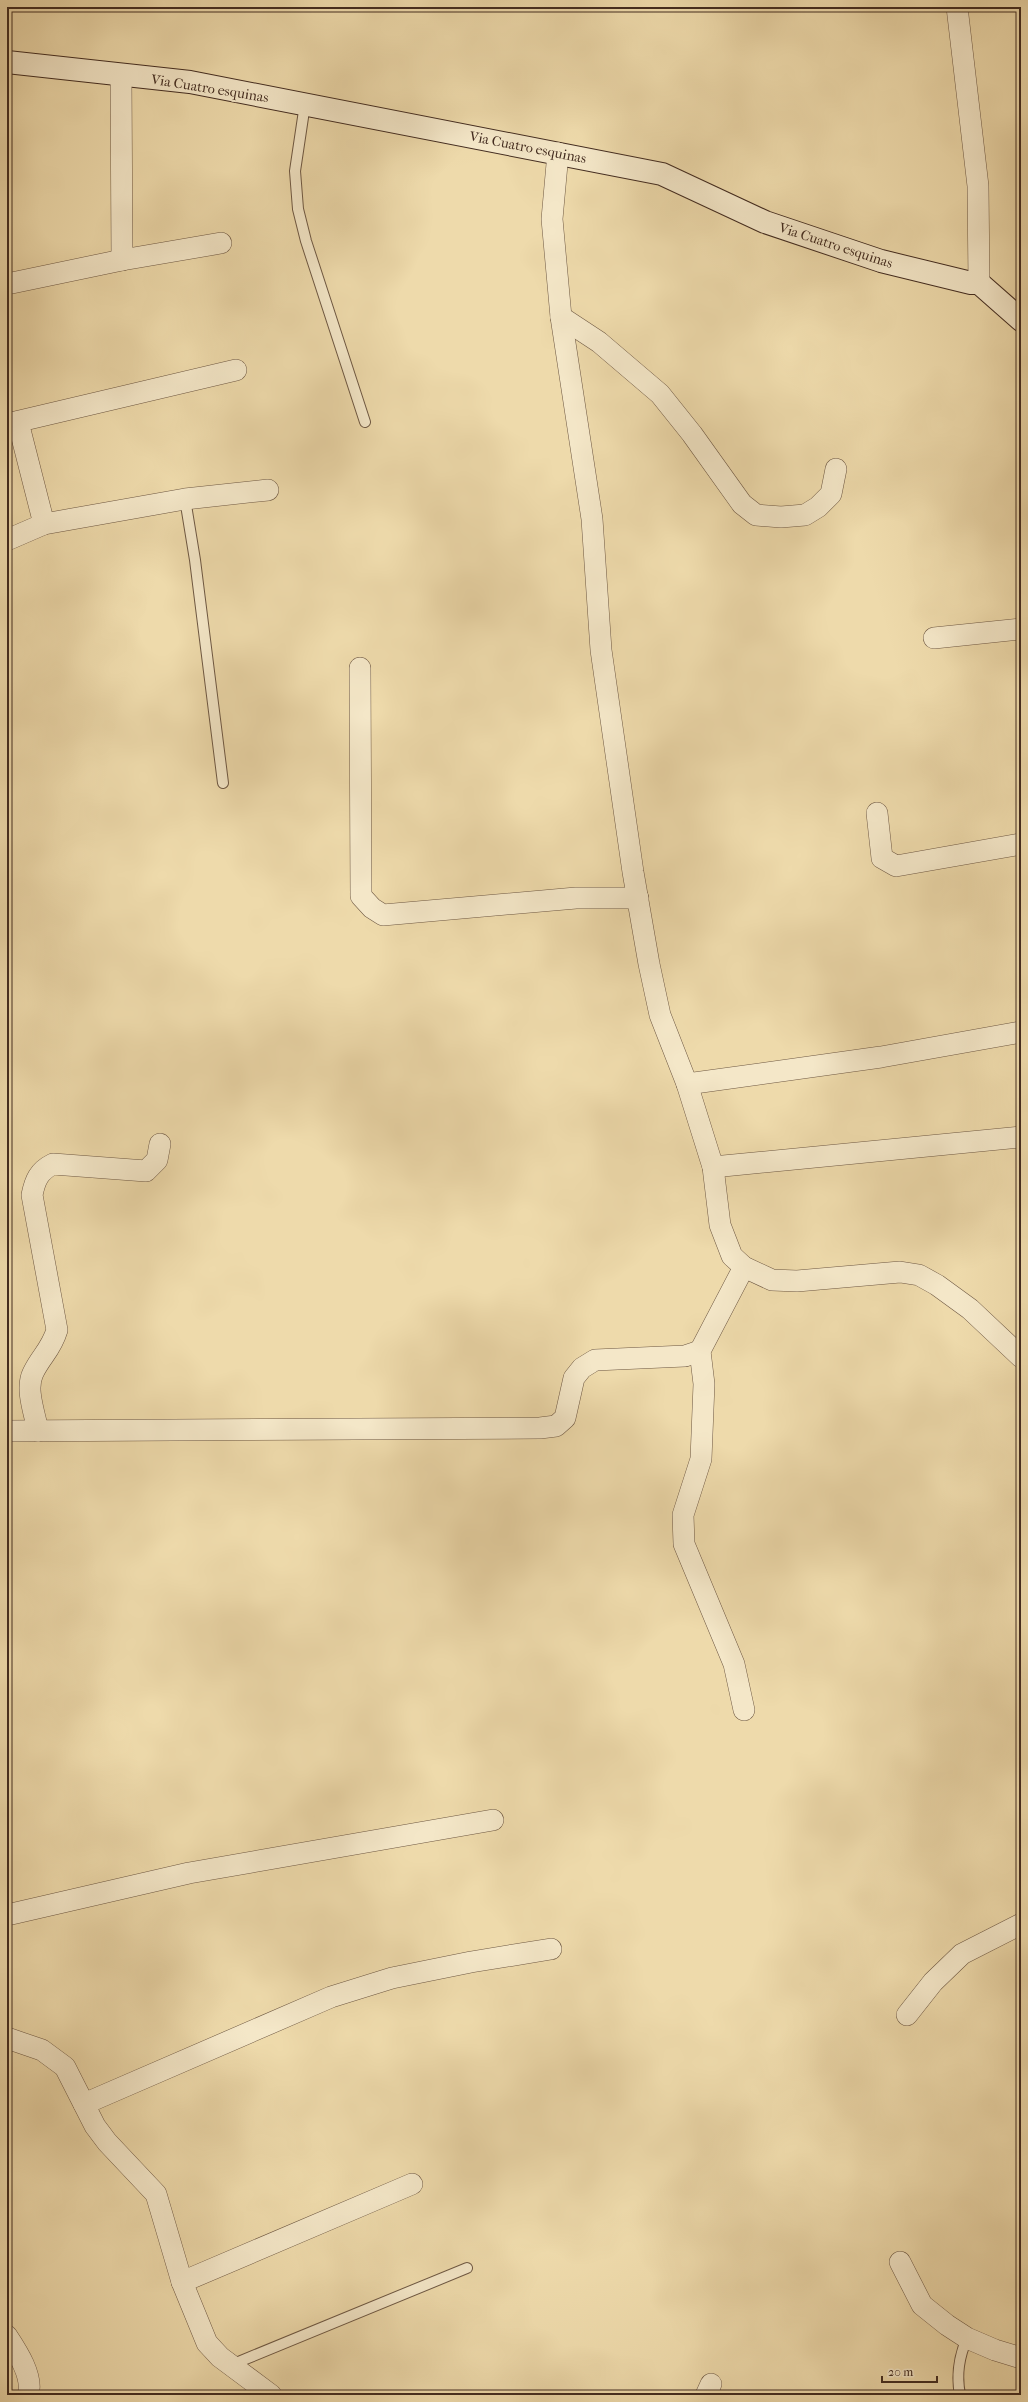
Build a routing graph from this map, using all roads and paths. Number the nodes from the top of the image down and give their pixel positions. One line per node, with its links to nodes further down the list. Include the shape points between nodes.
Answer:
1 (957, 7): 9 (street, via 978,186)
2 (7, 62): 3 (street, Via Cuatro esquinas)
3 (121, 75): 4 (street, Via Cuatro esquinas, via 190,82); 7 (street)
4 (304, 104): 5 (street, Via Cuatro esquinas); 13 (lane, via 294,171 298,209 306,242)
5 (558, 153): 9 (street, Via Cuatro esquinas, via 662,174 765,222 881,261); 10 (street, via 552,219)
6 (221, 243): 7 (street)
7 (122, 260): 8 (street)
8 (7, 284)
9 (979, 284): 11 (street, Via Cuatro esquinas)
10 (561, 317): 15 (street, via 599,342 660,394 742,504 756,515 806,515 818,508 831,494); 26 (street, via 592,519 601,650 608,705)
11 (1021, 320)
12 (236, 370): 14 (street)
13 (365, 422)
14 (12, 423): 18 (street)
15 (836, 469)
16 (268, 490): 17 (street)
17 (185, 499): 18 (street); 23 (lane, via 196,560)
18 (44, 524): 19 (street)
19 (7, 540)
20 (1021, 629): 21 (street)
21 (934, 638)
22 (360, 668): 26 (street, via 361,896 372,908 383,915 576,898)
23 (223, 783)
24 (877, 813): 25 (street, via 882,858 896,866)
25 (1021, 844)
26 (638, 898): 28 (street, via 648,964 660,1015)
27 (1021, 1032): 28 (street, via 881,1057)
28 (686, 1084): 31 (street)
29 (1021, 1137): 31 (street)
30 (160, 1144): 36 (street, via 157,1160 146,1171 53,1164 42,1169 34,1182 32,1195 57,1330 53,1345 32,1374 30,1389)
31 (713, 1167): 32 (street, via 720,1225 732,1256)
32 (744, 1267): 33 (street); 34 (street, via 772,1280 797,1281 893,1273 919,1276 937,1285 970,1309)
33 (700, 1351): 36 (street, via 685,1356 595,1360 582,1368 574,1378 565,1418 556,1426 540,1428); 37 (street, via 704,1384 701,1459 683,1515 684,1544 734,1664)
34 (1021, 1357)
35 (7, 1431): 36 (street)
36 (38, 1431)
37 (744, 1710)
38 (493, 1820): 39 (street, via 189,1873)
39 (7, 1916)
40 (1021, 1924): 42 (street, via 962,1954 933,1982)
41 (551, 1949): 44 (street, via 392,1978 331,1997)
42 (907, 2015)
43 (7, 2038): 44 (street, via 42,2050 65,2067)
44 (84, 2104): 48 (street, via 107,2142 156,2194)
45 (412, 2184): 48 (street)
46 (900, 2262): 50 (street, via 922,2305)
47 (467, 2268): 52 (lane)
48 (182, 2282): 52 (street, via 207,2343)
49 (7, 2336): 53 (street, via 16,2349 29,2383)
50 (967, 2338): 51 (street); 55 (lane, via 960,2351 958,2364)
51 (1021, 2358)
52 (231, 2366): 54 (street)
53 (28, 2395)
54 (272, 2395)
55 (960, 2395)

